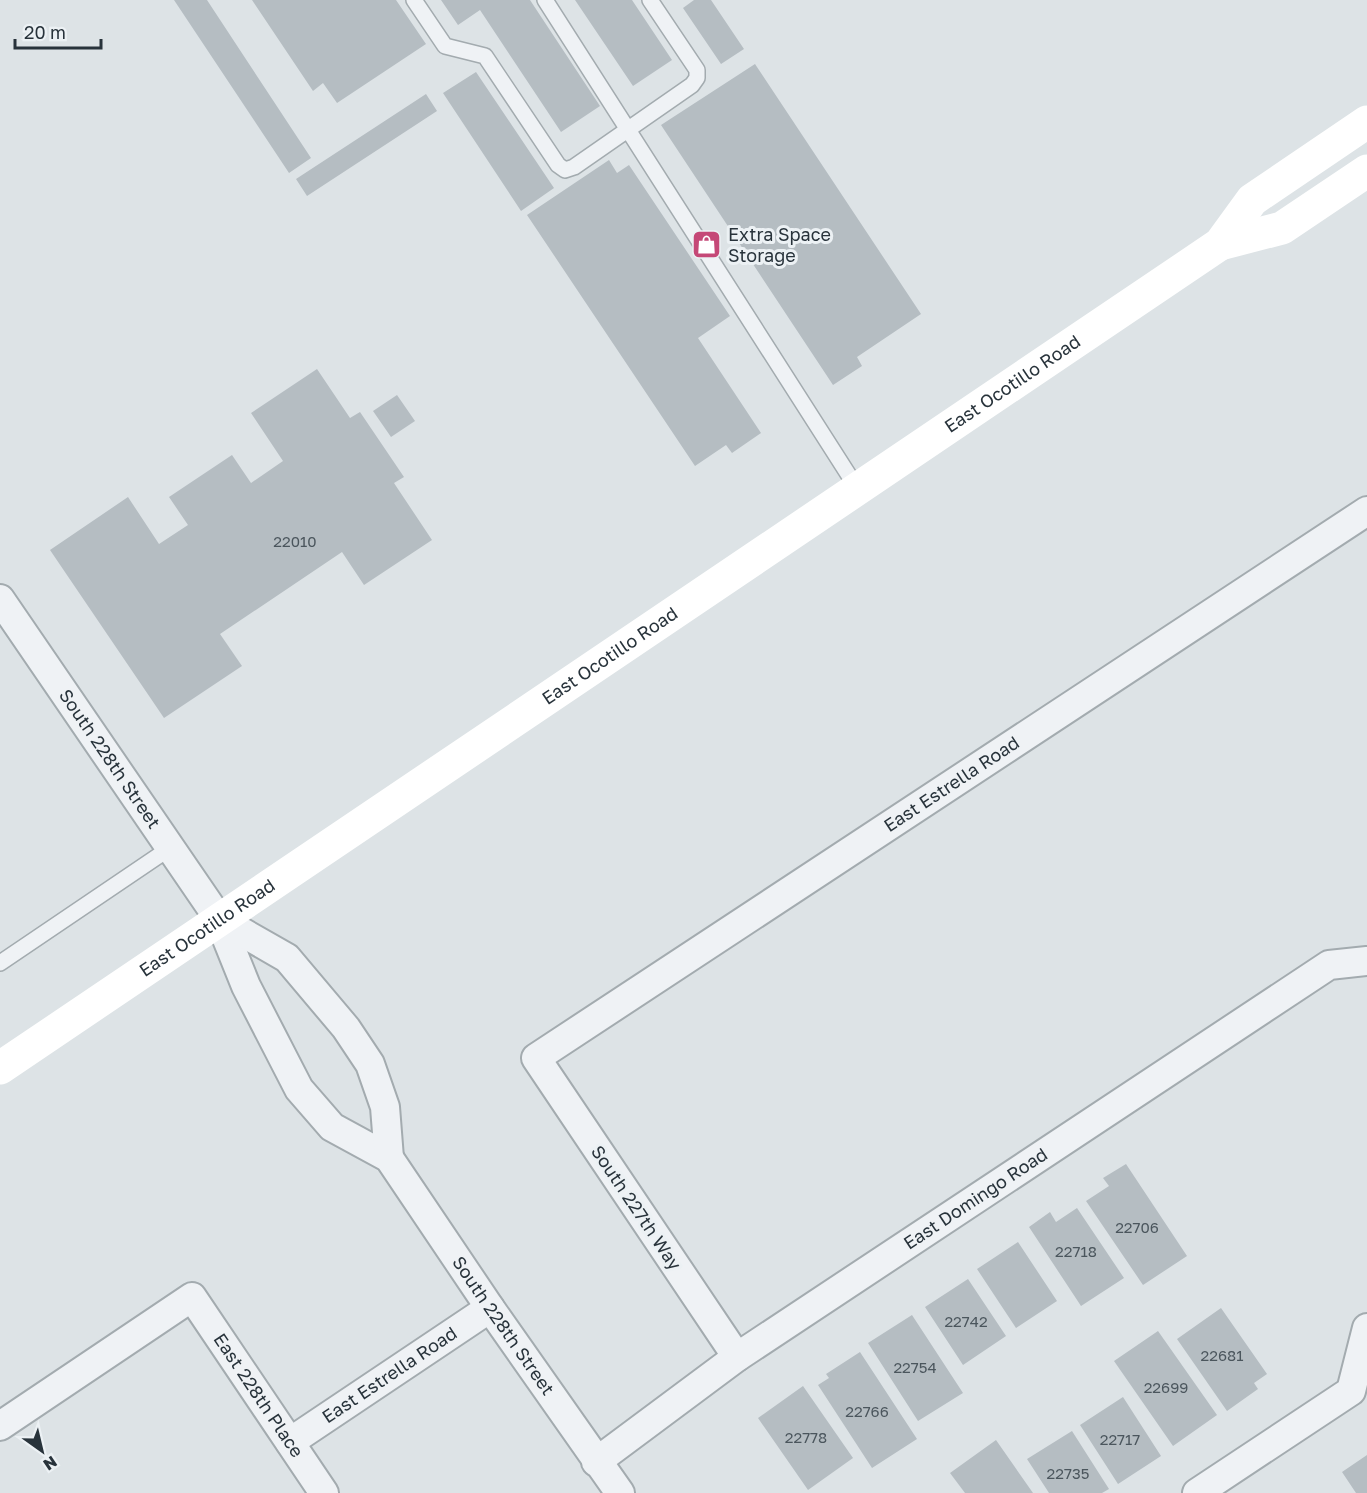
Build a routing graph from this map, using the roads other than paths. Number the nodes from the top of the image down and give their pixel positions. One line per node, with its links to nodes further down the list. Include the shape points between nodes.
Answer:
1 (414, 0): 5 (lane, via 445,46 485,56 565,170)
2 (545, 0): 5 (lane)
3 (650, 0): 5 (lane, via 697,70 697,78)
4 (1367, 122): 7 (main road, East Ocotillo Road, via 1252,200)
5 (630, 129): 8 (lane)
6 (1367, 171): 7 (main road, East Ocotillo Road, via 1282,228)
7 (1220, 244): 8 (main road, East Ocotillo Road)
8 (857, 488): 12 (main road, East Ocotillo Road)
9 (1367, 511): 15 (street, East Estrella Road)
10 (0, 599): 11 (street, South 228th Street)
11 (170, 848): 12 (street, South 228th Street); 14 (lane)
12 (219, 919): 16 (main road, East Ocotillo Road); 17 (street, South 228th Street, via 246,986 299,1089 332,1127); 17 (street, South 228th Street, via 287,958 346,1028 370,1064 385,1107)
13 (1367, 961): 20 (street, East Domingo Road, via 1329,965)
14 (0, 963)
15 (536, 1058): 20 (street, South 227th Way)
16 (0, 1068)
17 (389, 1158): 18 (street, South 228th Street)
18 (490, 1308): 22 (street, East Estrella Road); 23 (street, South 228th Street)
19 (1367, 1328): 26 (street, via 1352,1391)
20 (737, 1357): 23 (street, East Domingo Road)
21 (0, 1426): 22 (street, East 228th Place, via 192,1297)
22 (290, 1442): 24 (street, East 228th Place)
23 (596, 1462): 25 (street, South 228th Street)
24 (324, 1493)
25 (620, 1493)
26 (1197, 1493)

